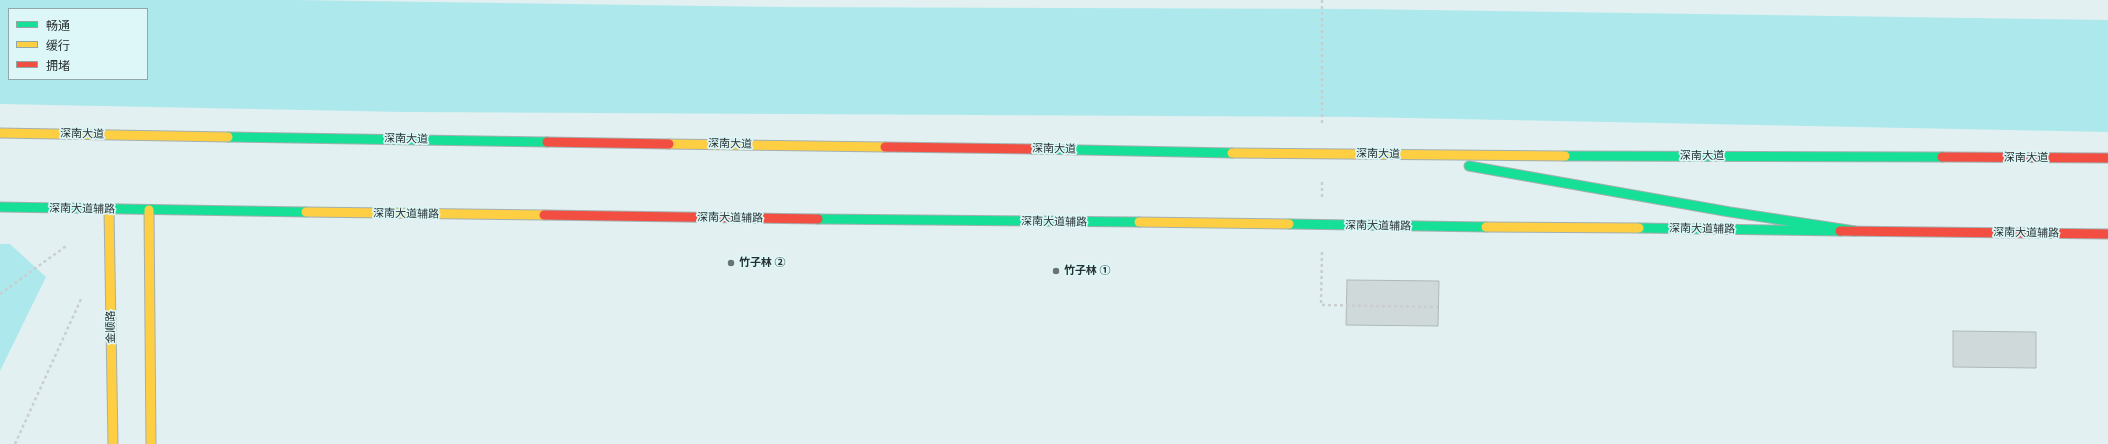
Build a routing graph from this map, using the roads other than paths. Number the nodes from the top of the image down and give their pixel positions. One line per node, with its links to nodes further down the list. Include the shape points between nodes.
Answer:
1 (0, 133): 2 (main road, 深南大道)
2 (1388, 155): 3 (main road, 深南大道); 7 (main road, via 1498,170 1730,212)
3 (2108, 158)
4 (0, 207): 5 (main road, 深南大道辅路)
5 (109, 210): 6 (main road, 深南大道辅路); 9 (main road, 金顺路)
6 (149, 210): 7 (main road, 深南大道辅路); 10 (main road)
7 (1855, 231): 8 (main road, 深南大道辅路)
8 (2108, 234)
9 (113, 444)
10 (151, 444)

